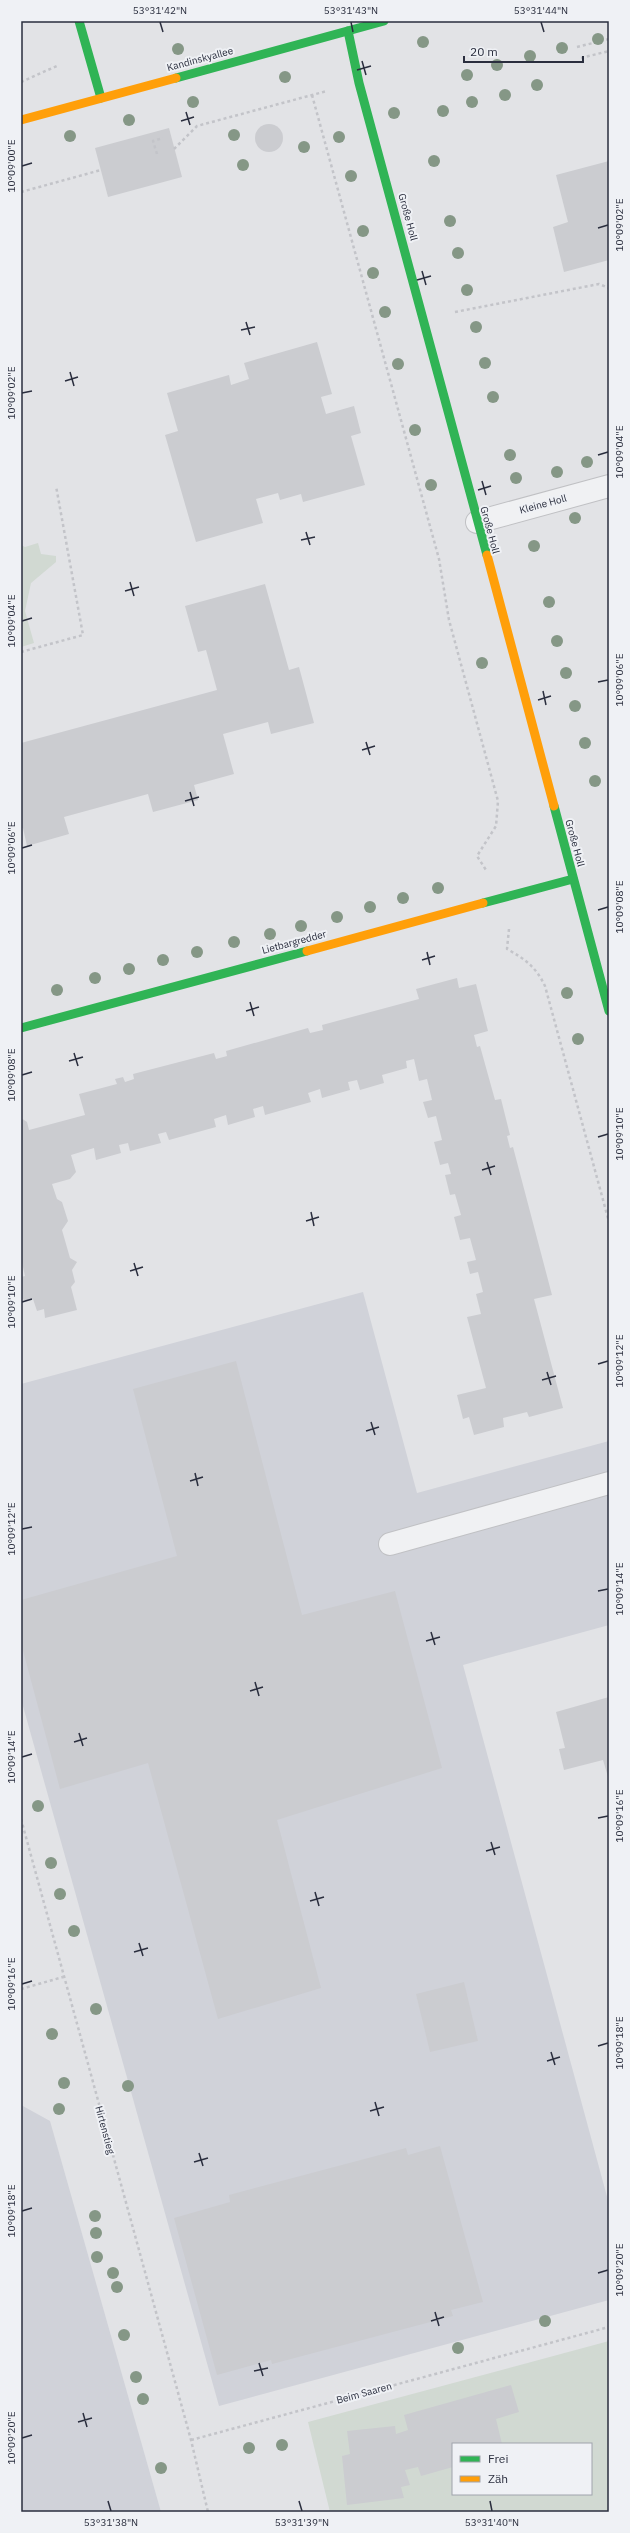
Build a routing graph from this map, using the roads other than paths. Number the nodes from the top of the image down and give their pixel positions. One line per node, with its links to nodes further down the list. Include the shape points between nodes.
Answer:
1 (80, 21): 4 (street)
2 (384, 21): 3 (street, Kandinskyallee)
3 (348, 31): 4 (street, Kandinskyallee); 7 (street, Große Holl, via 358,83)
4 (101, 98): 5 (street, Kandinskyallee)
5 (21, 120)
6 (609, 486): 7 (street, Kleine Holl)
7 (477, 522): 8 (street, Große Holl)
8 (573, 879): 9 (street, Große Holl); 10 (street, Lietbargredder)
9 (609, 1011)
10 (21, 1028)
11 (609, 1483): 12 (street)
12 (390, 1544)

